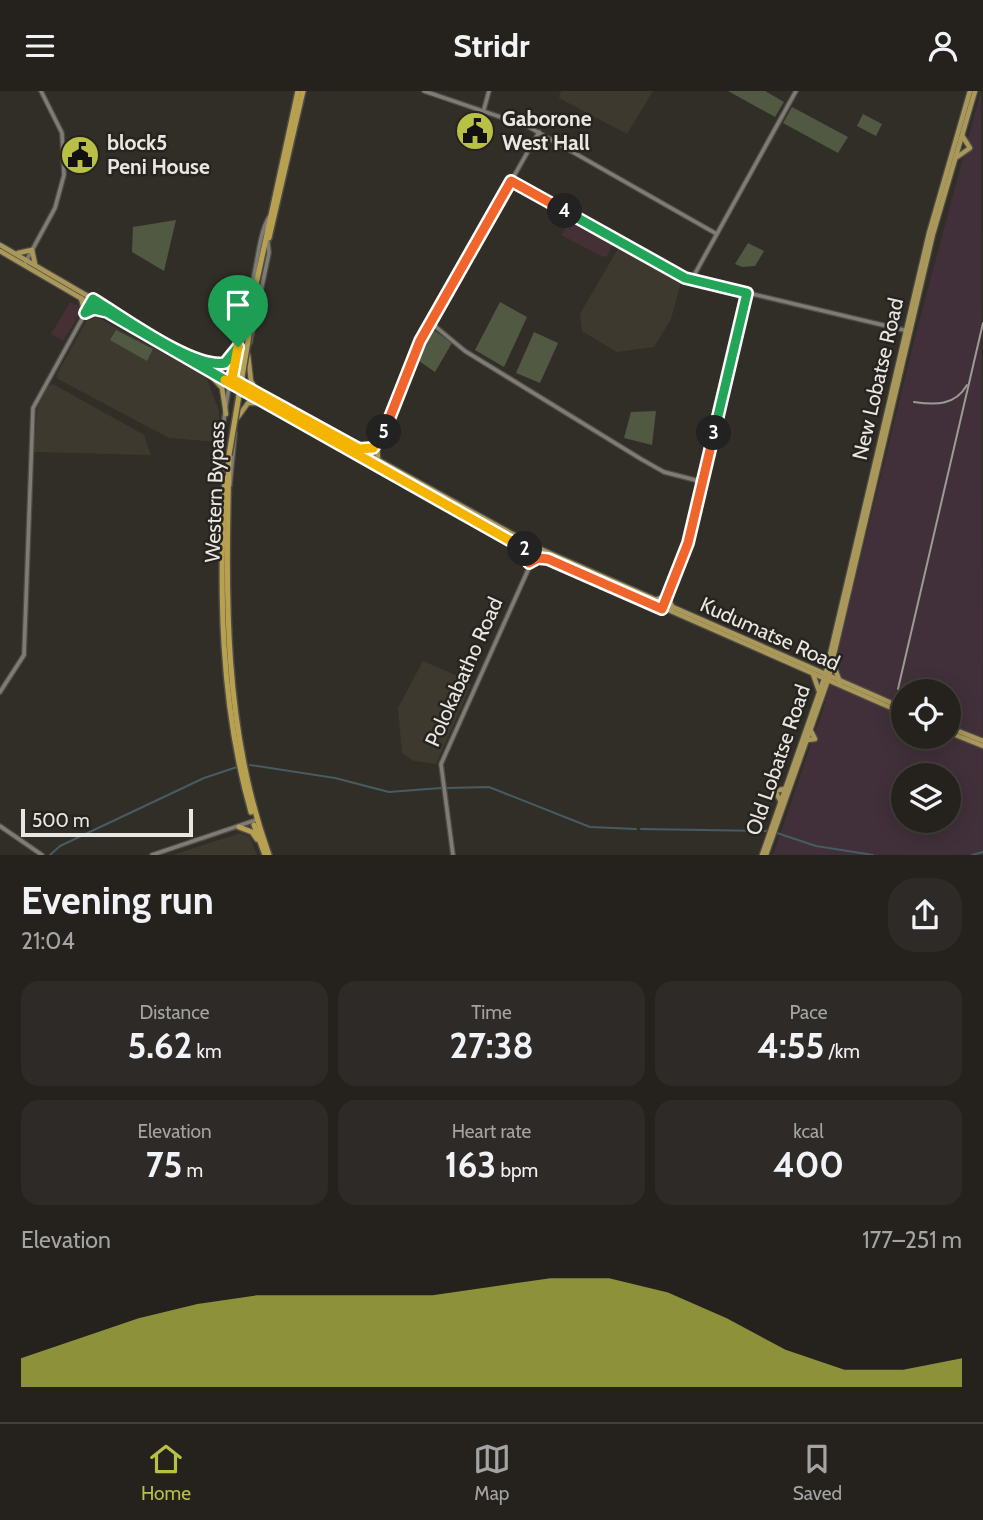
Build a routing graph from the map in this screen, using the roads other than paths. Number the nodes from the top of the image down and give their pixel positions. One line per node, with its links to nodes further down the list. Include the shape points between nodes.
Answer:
1 (41, 91): 17 (street, via 62,133 64,175 55,208)
2 (300, 91): 13 (highway, Western Bypass); 15 (highway, Western Bypass)
3 (424, 91): 8 (street)
4 (489, 91): 8 (street)
5 (796, 91): 14 (street)
6 (970, 91): 25 (main road, New Lobatse Road, via 943,180)
7 (975, 91): 10 (main road)
8 (483, 110): 9 (street)
9 (539, 132): 12 (street); 14 (street)
10 (962, 135): 11 (main road); 11 (main road, via 971,148)
11 (954, 160): 25 (main road)
12 (511, 181): 22 (street); 29 (street)
13 (269, 218): 31 (street); 34 (highway, Western Bypass)
14 (715, 233): 22 (street)
15 (268, 242): 32 (street); 47 (highway, Western Bypass, bridge)
16 (0, 245): 19 (main road, Kudumatse Road)
17 (32, 250): 19 (main road); 20 (street); 21 (main road)
18 (0, 251): 20 (main road, Kudumatse Road)
19 (11, 251): 20 (main road, Kudumatse Road)
20 (25, 262): 21 (main road, Kudumatse Road); 24 (main road, Kudumatse Road)
21 (36, 265): 26 (main road, Kudumatse Road)
22 (692, 280): 23 (street)
23 (747, 293): 30 (street); 50 (street)
24 (81, 297): 26 (main road, Kudumatse Road); 28 (main road)
25 (916, 298): 30 (main road, New Lobatse Road)
26 (92, 301): 27 (main road, Kudumatse Road); 28 (street); 33 (main road, Kudumatse Road)
27 (107, 312): 28 (main road, via 94,309); 35 (main road, Kudumatse Road)
28 (85, 313): 64 (street, via 33,408 24,655)
29 (430, 322): 45 (street); 50 (street, via 465,351 641,459)
30 (905, 330): 60 (main road, New Lobatse Road)
31 (238, 347): 33 (main road, via 225,363); 34 (street)
32 (248, 355): 36 (street); 39 (main road, via 251,381)
33 (192, 357): 37 (main road, Kudumatse Road)
34 (237, 365): 36 (street, via 239,374); 37 (street); 47 (highway, Western Bypass, bridge)
35 (204, 370): 37 (main road, Kudumatse Road); 43 (main road, via 222,388)
36 (245, 371): 38 (street)
37 (232, 382): 38 (main road, Kudumatse Road); 40 (street)
38 (243, 387): 39 (main road, Kudumatse Road); 41 (main road, Kudumatse Road); 42 (street)
39 (260, 395): 46 (main road, Kudumatse Road)
40 (229, 403): 42 (street, via 236,397); 43 (street)
41 (266, 403): 44 (main road, via 248,403); 48 (main road, Kudumatse Road)
42 (240, 404): 44 (street)
43 (226, 414): 51 (street, via 222,454)
44 (238, 417): 51 (street)
45 (377, 446): 46 (main road); 48 (street); 49 (main road)
46 (359, 449): 48 (main road, Kudumatse Road)
47 (228, 455): 51 (highway, Western Bypass)
48 (370, 458): 49 (main road, Kudumatse Road); 52 (main road, Kudumatse Road)
49 (381, 462): 53 (main road, Kudumatse Road)
50 (703, 482): 56 (street, via 688,543)
51 (226, 492): 70 (highway, Western Bypass, via 223,635 227,694 237,758)
52 (523, 546): 53 (main road, Kudumatse Road); 55 (main road)
53 (536, 550): 54 (main road, Kudumatse Road); 55 (street, Polokabatho Road); 57 (main road, Kudumatse Road)
54 (548, 559): 55 (main road); 58 (main road, Kudumatse Road)
55 (529, 563): 76 (street, Polokabatho Road, via 440,764)
56 (667, 596): 57 (main road); 58 (street); 59 (main road)
57 (654, 601): 58 (main road, Kudumatse Road)
58 (663, 607): 59 (main road, Kudumatse Road); 61 (main road, Kudumatse Road)
59 (673, 608): 61 (main road, Kudumatse Road)
60 (831, 659): 61 (main road); 62 (main road, New Lobatse Road); 63 (main road)
61 (813, 672): 62 (main road, Kudumatse Road); 65 (main road)
62 (827, 678): 63 (main road, Kudumatse Road); 65 (main road, New Lobatse Road)
63 (841, 684): 65 (main road); 66 (main road, Kudumatse Road)
64 (0, 692)
65 (822, 692): 69 (main road, Old Lobatse Road); 69 (main road, via 810,729 815,739 806,741)
66 (891, 705)
67 (961, 735): 68 (main road)
68 (983, 744)
69 (783, 799): 77 (main road, Old Lobatse Road)
70 (255, 822): 72 (street); 75 (highway, Western Bypass)
71 (0, 826): 73 (street)
72 (236, 828): 74 (street); 75 (highway, via 252,832)
73 (42, 855)
74 (152, 855)
75 (266, 855)
76 (453, 855)
77 (764, 855)

